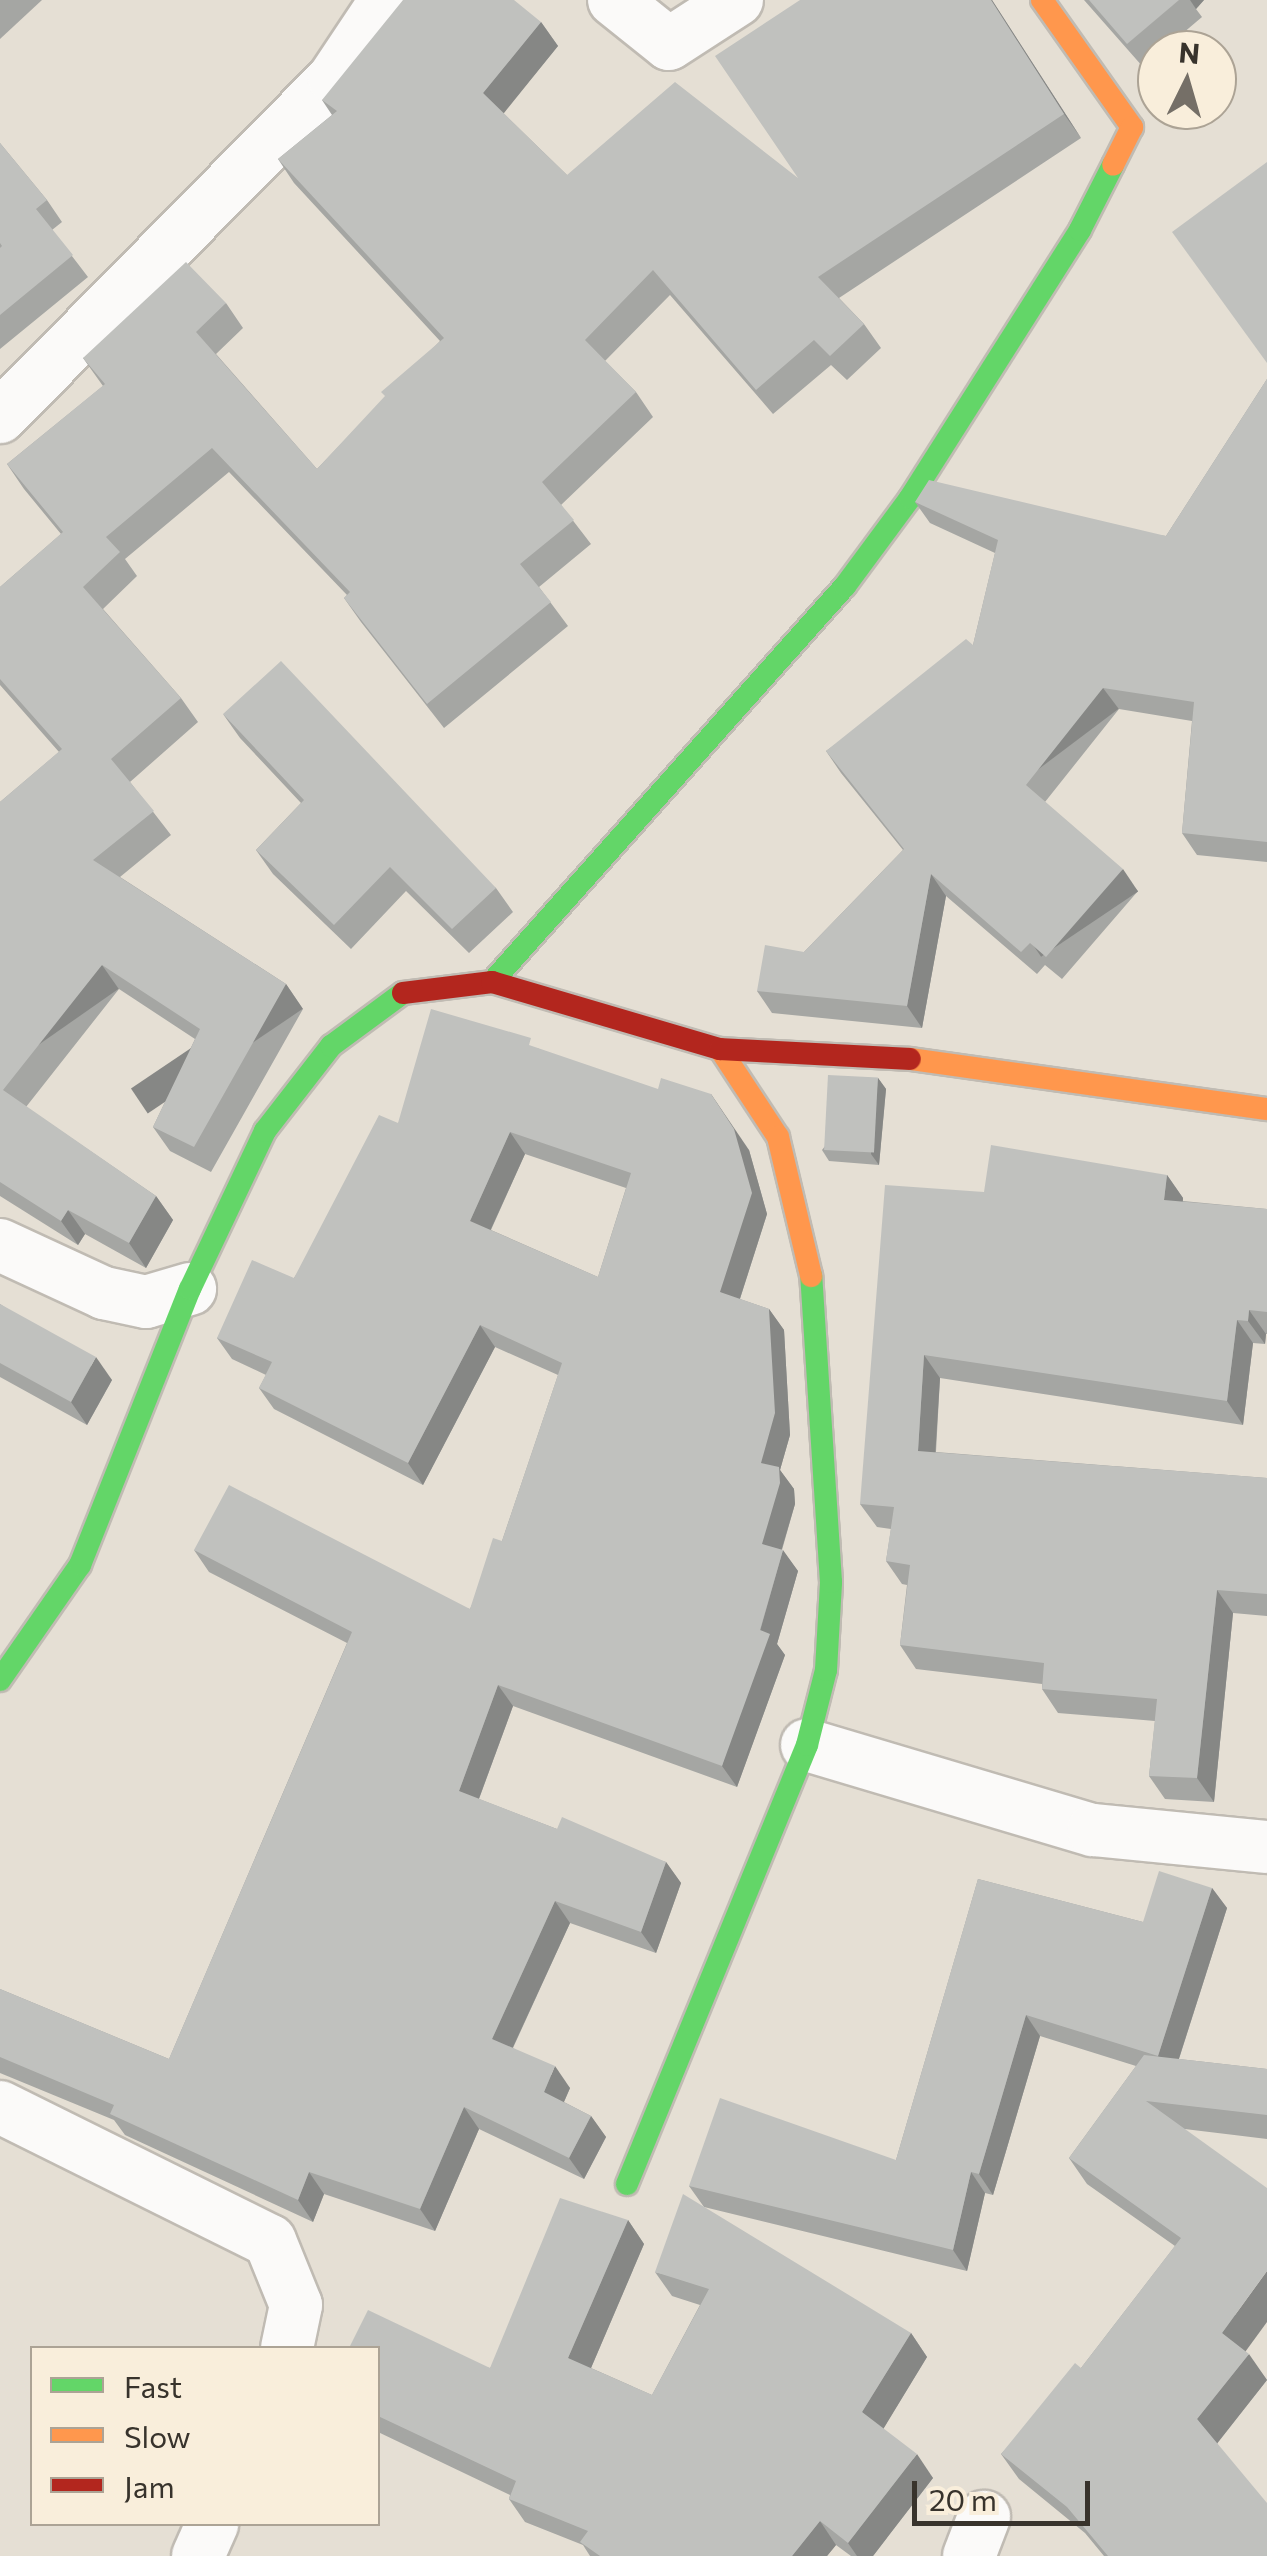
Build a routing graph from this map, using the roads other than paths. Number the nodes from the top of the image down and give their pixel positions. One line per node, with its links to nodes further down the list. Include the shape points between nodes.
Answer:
1 (386, 0): 5 (street, via 334,78)
2 (614, 0): 3 (street, via 669,44)
3 (736, 0)
4 (1042, 0): 6 (street, via 1132,127 1080,230 910,498 846,586)
5 (0, 417)
6 (492, 982): 7 (street); 10 (street, via 407,990 330,1046 265,1131)
7 (720, 1049): 8 (street, via 954,1062 1078,1087); 12 (street, via 778,1137 810,1254 831,1582 826,1670)
8 (1267, 1109)
9 (0, 1245): 10 (street, via 104,1294 146,1302)
10 (190, 1289): 11 (street, via 80,1565)
11 (0, 1680)
12 (807, 1746): 13 (street, via 1093,1830); 15 (street)
13 (1267, 1847)
14 (0, 2107): 16 (street, via 270,2241 296,2304)
15 (628, 2184)
16 (287, 2346)
17 (211, 2526): 18 (street)
18 (198, 2556)

